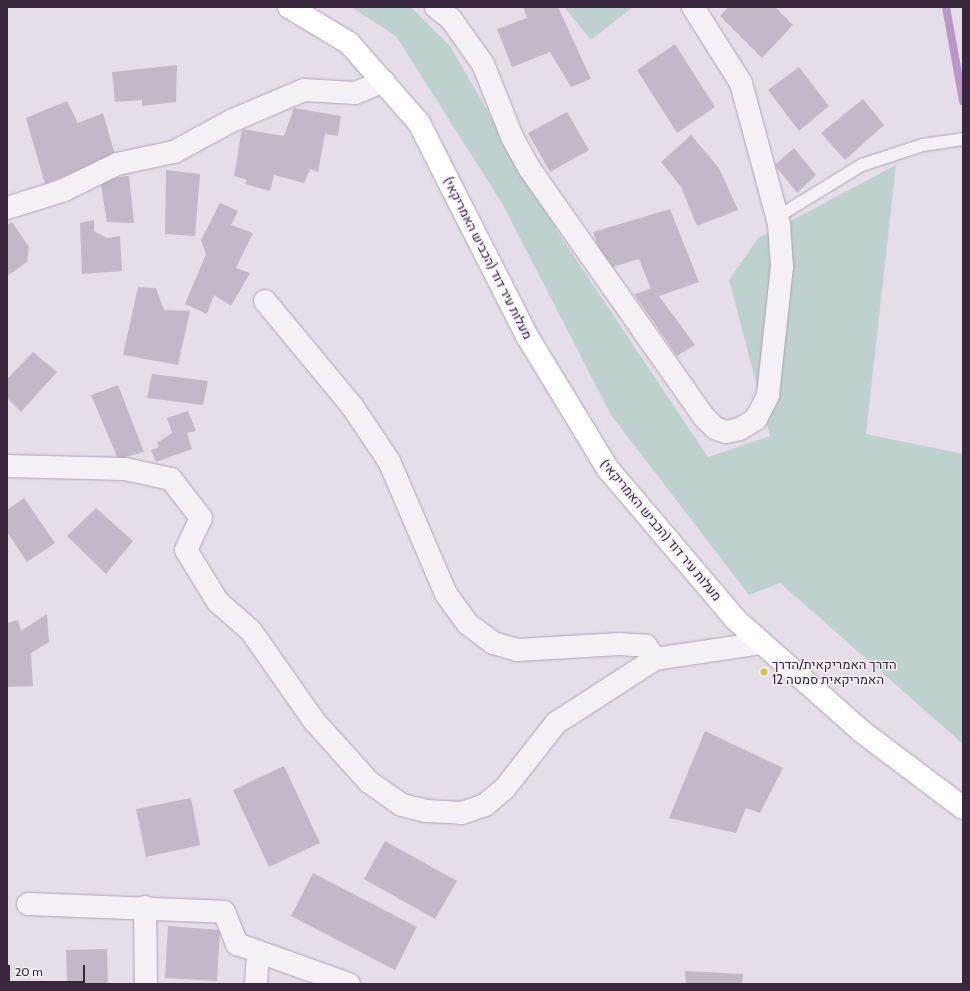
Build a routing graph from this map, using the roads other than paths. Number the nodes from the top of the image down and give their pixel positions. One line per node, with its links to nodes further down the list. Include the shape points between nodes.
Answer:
1 (289, 7): 4 (main road, מעלות עיר דוד (הכביש האמריקאי), via 349,43)
2 (436, 7): 7 (street, via 451,19 483,64 512,137 529,168 704,417 715,428 726,432 740,429 756,419 768,395 782,267)
3 (693, 7): 7 (street, via 741,83)
4 (384, 81): 6 (street, via 355,93 304,90 231,121 174,152 116,164 62,191); 10 (main road, מעלות עיר דוד (הכביש האמריקאי), via 419,123 527,336 608,469 735,619)
5 (963, 138): 7 (lane, via 923,145 862,165)
6 (7, 208)
7 (777, 218)
8 (265, 301): 11 (street, via 352,406 388,461 446,594 468,624 493,643 518,650 620,644 646,646)
9 (7, 466): 11 (street, via 125,469 171,479 201,518 186,550 218,602 251,631 315,722 369,782 402,805 426,811 462,813 485,805 505,788 556,723)
10 (762, 643): 11 (street); 12 (main road, מעלות עיר דוד (הכביש האמריקאי), via 861,731)
11 (655, 659)
12 (963, 808)
13 (28, 904): 14 (street)
14 (145, 907): 15 (street, via 224,912 237,944); 16 (street)
15 (258, 952): 17 (street); 18 (street)
16 (146, 984)
17 (256, 984)
18 (349, 984)

